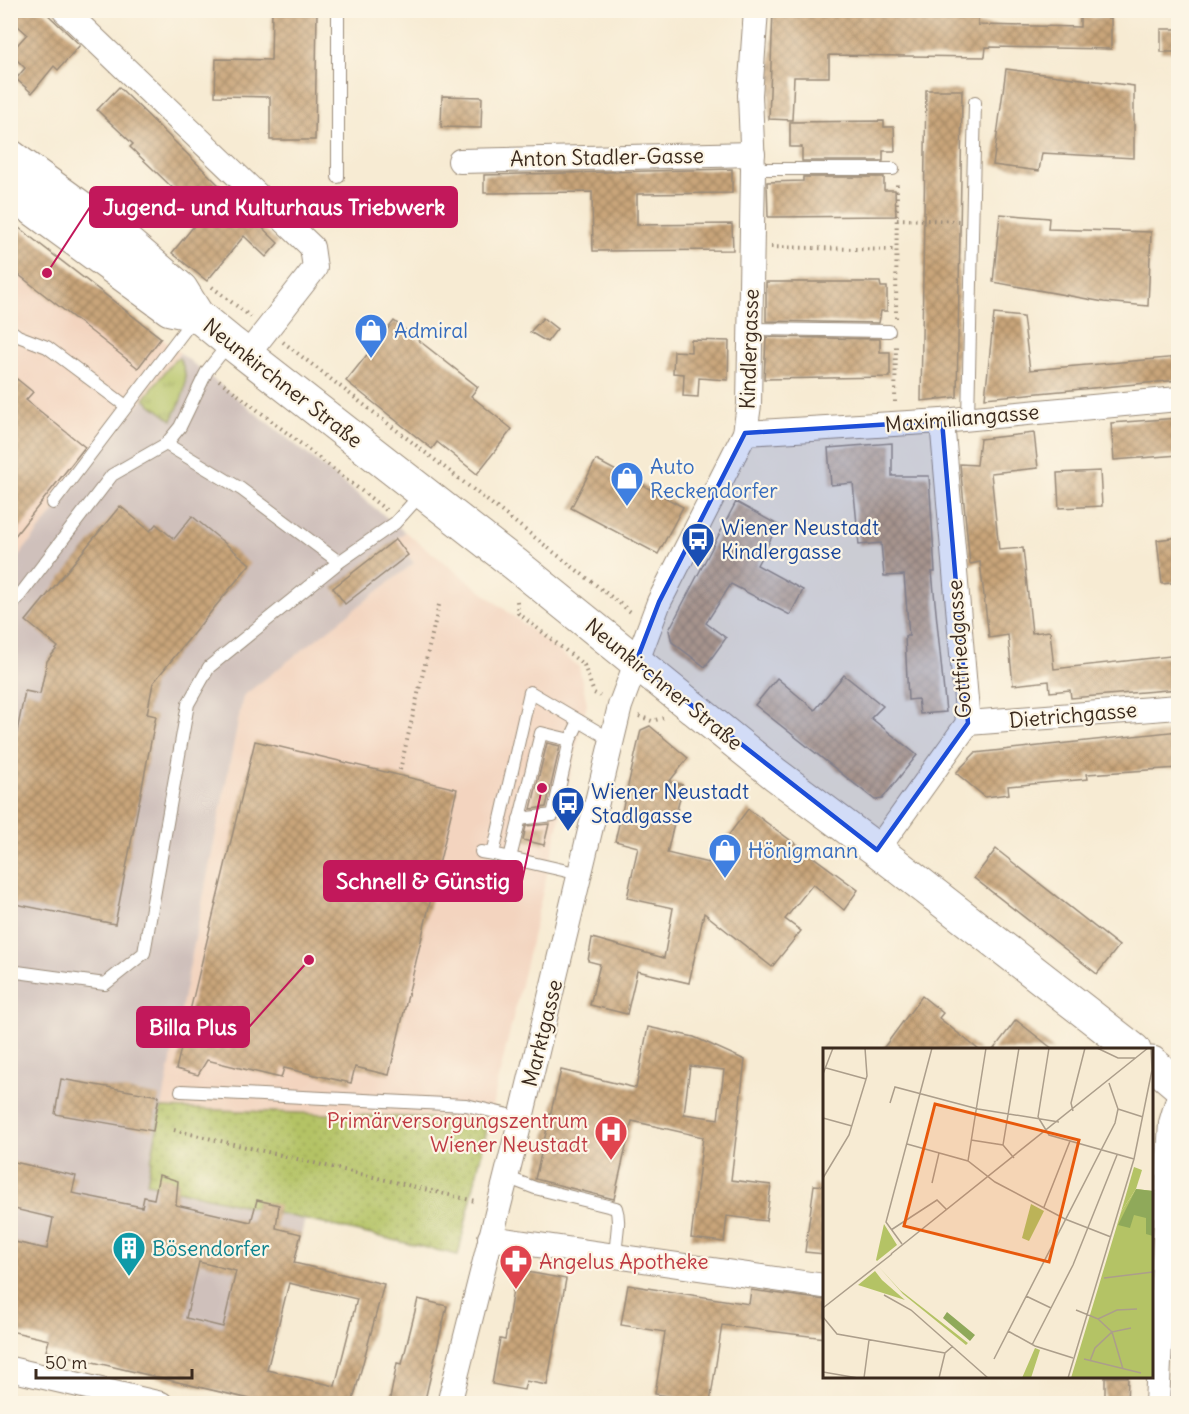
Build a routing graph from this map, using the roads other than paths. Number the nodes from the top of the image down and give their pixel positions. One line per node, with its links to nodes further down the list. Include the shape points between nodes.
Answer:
1 (64, 10): 14 (street, via 312,247 315,268 267,329)
2 (338, 10): 9 (lane)
3 (756, 10): 6 (street, Kindlergasse, via 750,94)
4 (975, 102): 17 (lane)
5 (460, 161): 6 (street, Anton Stadler-Gasse)
6 (753, 162): 8 (lane); 11 (street, Kindlergasse)
7 (12, 169): 10 (main road, Neunkirchner Straße, via 170,309)
8 (893, 169)
9 (338, 177)
10 (197, 315): 14 (main road, Neunkirchner Straße); 16 (lane)
11 (750, 329): 12 (lane); 19 (street, Kindlergasse)
12 (889, 331)
13 (13, 337): 16 (lane, via 47,348)
14 (238, 348): 20 (lane, via 207,371 180,427); 21 (main road, Neunkirchner Straße)
15 (1179, 399): 17 (street, Maximiliangasse)
16 (126, 406): 22 (lane)
17 (968, 418): 18 (street, Maximiliangasse)
18 (942, 421): 19 (street, Maximiliangasse); 28 (street, Gottfriedgasse)
19 (745, 433): 25 (street, Kindlergasse, via 659,602)
20 (166, 444): 23 (lane, via 241,489); 24 (lane, via 112,475)
21 (422, 492): 23 (lane, via 395,523); 25 (main road, Neunkirchner Straße)
22 (53, 502)
23 (339, 562): 35 (lane, via 209,668 188,704 144,952 105,984)
24 (10, 608)
25 (636, 662): 29 (street, Marktgasse); 32 (main road, Neunkirchner Straße)
26 (1179, 707): 28 (street, Dietrichgasse)
27 (579, 721): 29 (lane); 30 (lane); 33 (lane, via 530,692 487,853)
28 (968, 723): 32 (street, Gottfriedgasse)
29 (610, 739): 34 (street, Marktgasse)
30 (570, 740): 31 (lane, via 553,815); 31 (lane, via 541,733)
31 (519, 819): 33 (lane)
32 (877, 850): 36 (main road, Neunkirchner Straße)
33 (510, 858): 34 (lane)
34 (580, 874): 41 (street, Marktgasse)
35 (10, 971)
36 (1131, 1048)
37 (1153, 1065): 38 (main road)
38 (1179, 1085)
39 (182, 1091): 41 (lane, via 466,1105)
40 (1179, 1099): 46 (street, via 1171,1123)
41 (521, 1118): 42 (street, Marktgasse)
42 (507, 1177): 43 (street, Marktgasse); 44 (lane, via 616,1208 620,1217)
43 (490, 1239): 44 (street); 49 (street, Marktgasse)
44 (617, 1258): 45 (street)
45 (823, 1286)
46 (1156, 1329): 50 (street)
47 (10, 1369): 48 (street)
48 (161, 1404)
49 (449, 1404)
50 (1157, 1404)

